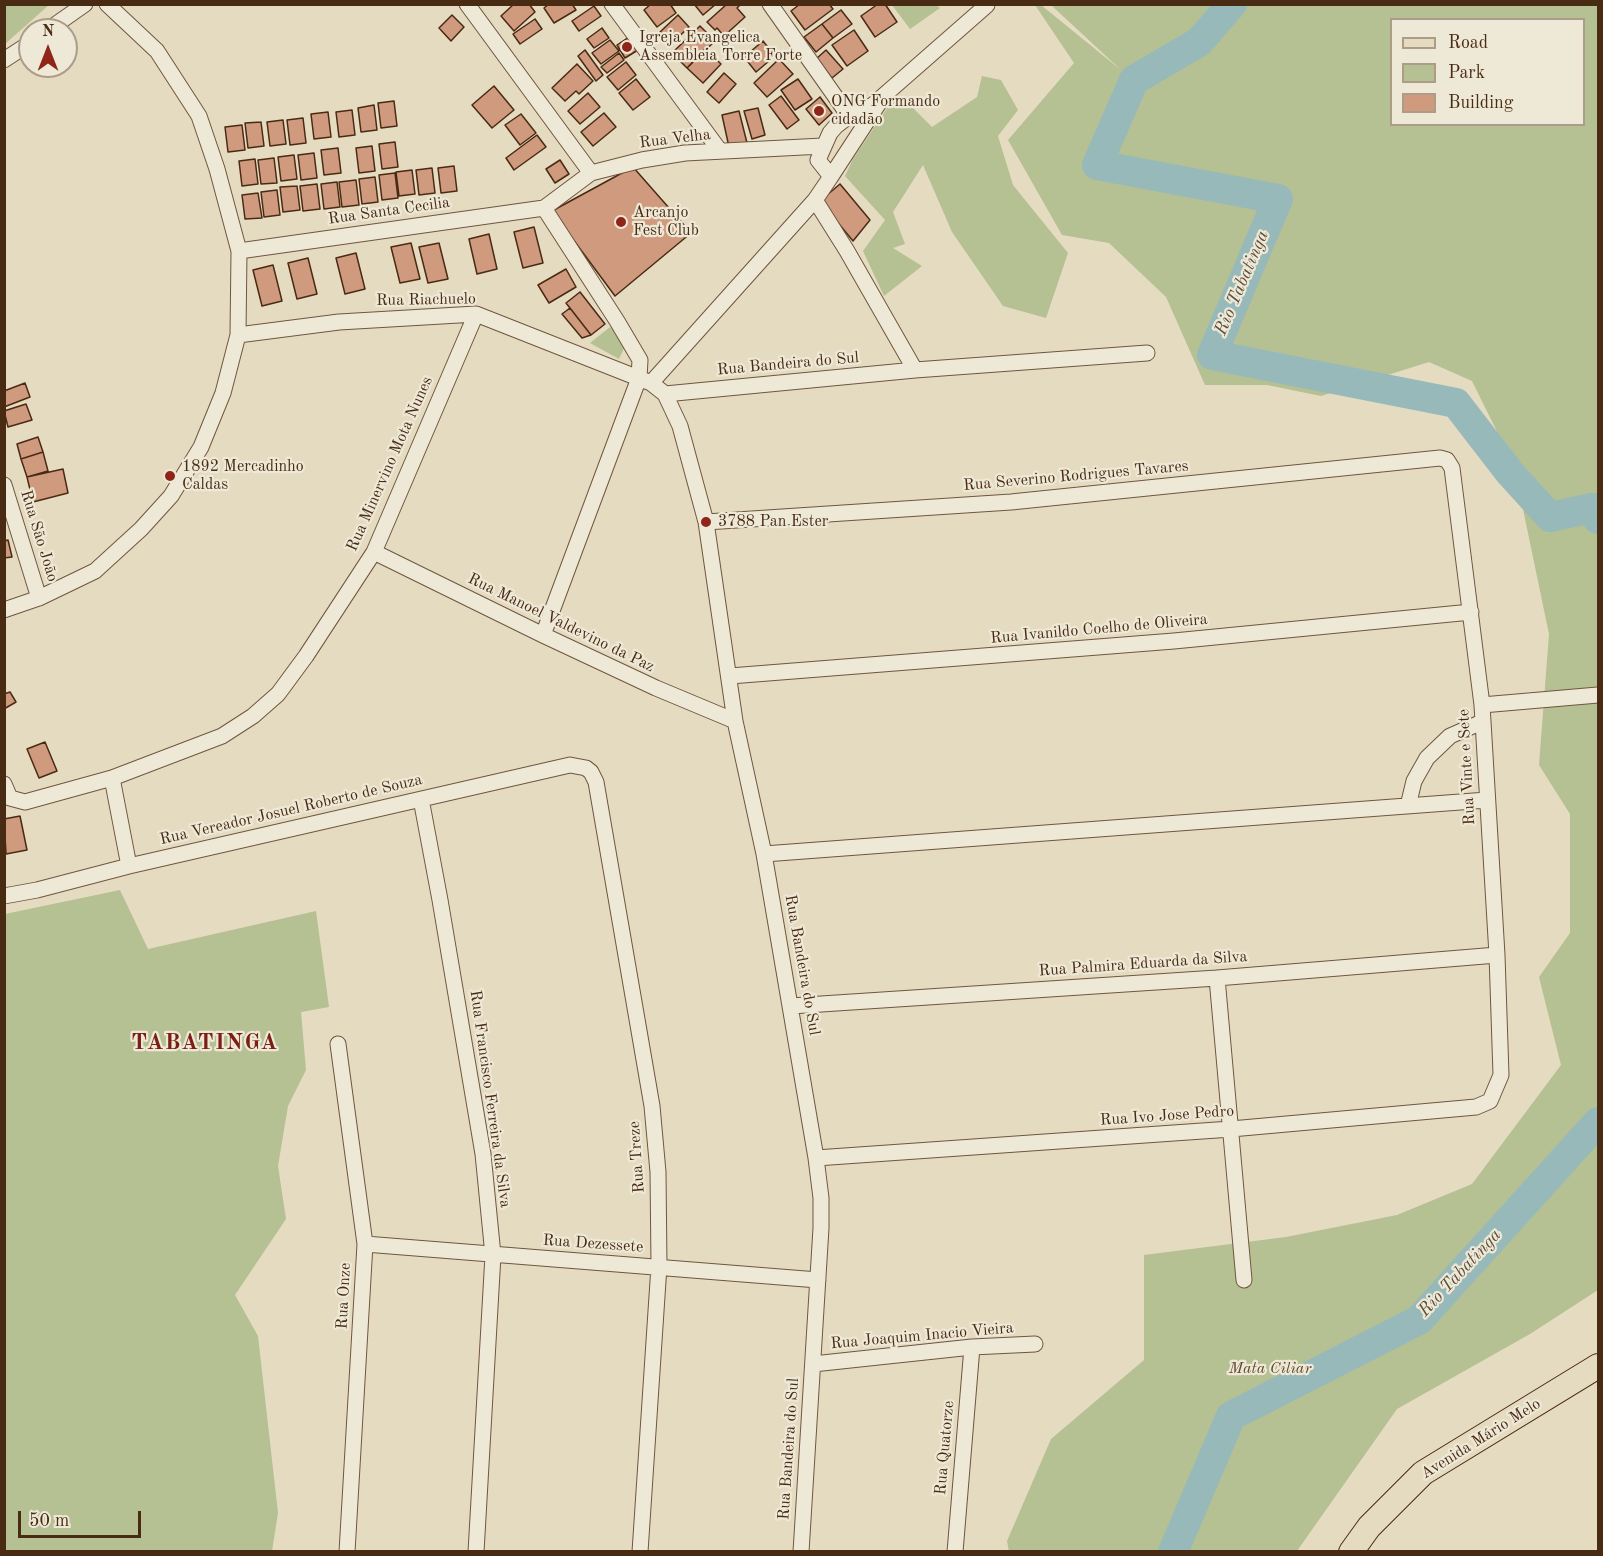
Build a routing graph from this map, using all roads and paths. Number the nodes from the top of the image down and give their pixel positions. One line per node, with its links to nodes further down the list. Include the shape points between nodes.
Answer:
1 (85, 4): 7 (street)
2 (107, 4): 18 (street, via 157,51 199,116)
3 (467, 4): 14 (street)
4 (612, 4): 13 (street)
5 (770, 4): 11 (street)
6 (987, 5): 10 (street)
7 (65, 18)
8 (18, 51): 9 (street)
9 (4, 60)
10 (882, 98): 11 (street); 15 (street)
11 (849, 116): 12 (street, via 830,133)
12 (824, 146): 13 (street, Rua Velha); 15 (street, via 818,160)
13 (720, 151): 14 (street, Rua Velha, via 642,160)
14 (591, 173): 17 (street, Rua Velha)
15 (830, 178): 16 (street)
16 (815, 200): 22 (street); 23 (street)
17 (544, 208): 18 (street, Rua Santa Cecilia); 23 (street, via 640,360)
18 (239, 251): 20 (street)
19 (476, 314): 20 (street, Rua Riachuelo, via 339,322); 23 (street, Rua Riachuelo); 28 (street, Rua Minervino Mota Nunes)
20 (238, 335): 29 (street, via 223,393 201,447 171,496 95,571)
21 (1147, 353): 22 (street, Rua Bandeira do Sul)
22 (915, 370): 24 (street, Rua Bandeira do Sul)
23 (645, 381): 24 (street, Rua Bandeira do Sul); 32 (street)
24 (665, 394): 27 (street, Rua Bandeira do Sul, via 680,426)
25 (1447, 460): 27 (street, Rua Severino Rodrigues Tavares, via 1011,502); 31 (street, Rua Vinte e Sete, via 1452,468)
26 (4, 485): 29 (street, Rua São João)
27 (706, 522): 33 (street, Rua Bandeira do Sul)
28 (374, 552): 32 (street, Rua Manoel Valdevino da Paz); 39 (street, Rua Minervino Mota Nunes, via 278,694 253,716 222,736)
29 (39, 598): 30 (street)
30 (4, 610)
31 (1471, 612): 33 (street, Rua Ivanildo Coelho de Oliveira, via 1174,641); 35 (street, Rua Vinte e Sete)
32 (543, 635): 36 (street, Rua Manoel Valdevino da Paz)
33 (730, 676): 36 (street, Rua Bandeira do Sul)
34 (1599, 695): 35 (street)
35 (1482, 705): 37 (street, Rua Vinte e Sete)
36 (735, 721): 44 (street, Rua Bandeira do Sul)
37 (1482, 722): 42 (street, Rua Vinte e Sete); 43 (street, via 1450,736 1427,758 1414,781)
38 (586, 768): 41 (street, Rua Vereador Josuel Roberto de Souza, via 570,765); 56 (street, Rua Treze, via 596,782 652,1106 658,1172)
39 (112, 778): 40 (street, Rua Minervino Mota Nunes, via 25,802 10,798); 45 (street)
40 (4, 784)
41 (421, 799): 45 (street, Rua Vereador Josuel Roberto de Souza); 55 (street, Rua Francisco Ferreira da Silva, via 483,1154)
42 (1487, 800): 43 (street); 47 (street, Rua Vinte e Sete)
43 (1408, 806): 44 (street)
44 (764, 854): 49 (street, Rua Bandeira do Sul)
45 (129, 866): 46 (street, Rua Vereador Josuel Roberto de Souza)
46 (4, 896)
47 (1497, 955): 48 (street, Rua Palmira Eduarda da Silva); 51 (street, Rua Vinte e Sete)
48 (1217, 978): 49 (street, Rua Palmira Eduarda da Silva); 52 (street)
49 (791, 1006): 53 (street, Rua Bandeira do Sul)
50 (338, 1044): 54 (street, Rua Onze)
51 (1501, 1075): 52 (street, Rua Ivo Jose Pedro, via 1490,1101 1476,1107)
52 (1231, 1129): 53 (street, Rua Ivo Jose Pedro); 58 (street)
53 (816, 1158): 57 (street, Rua Bandeira do Sul, via 821,1198)
54 (365, 1244): 55 (street, Rua Dezessete); 63 (street, Rua Onze)
55 (493, 1255): 56 (street, Rua Dezessete); 64 (street, Rua Francisco Ferreira da Silva)
56 (659, 1266): 57 (street, Rua Dezessete); 65 (street, Rua Treze)
57 (818, 1280): 61 (street, Rua Bandeira do Sul)
58 (1244, 1280)
59 (1035, 1344): 60 (street, Rua Joaquim Inacio Vieira)
60 (972, 1347): 61 (street, Rua Joaquim Inacio Vieira); 67 (street, Rua Quatorze)
61 (813, 1364): 66 (street, Rua Bandeira do Sul)
62 (1599, 1366): 68 (main road, Avenida Mário Melo, via 1423,1473 1369,1527)
63 (347, 1551)
64 (476, 1551)
65 (640, 1551)
66 (801, 1551)
67 (955, 1551)
68 (1351, 1551)

